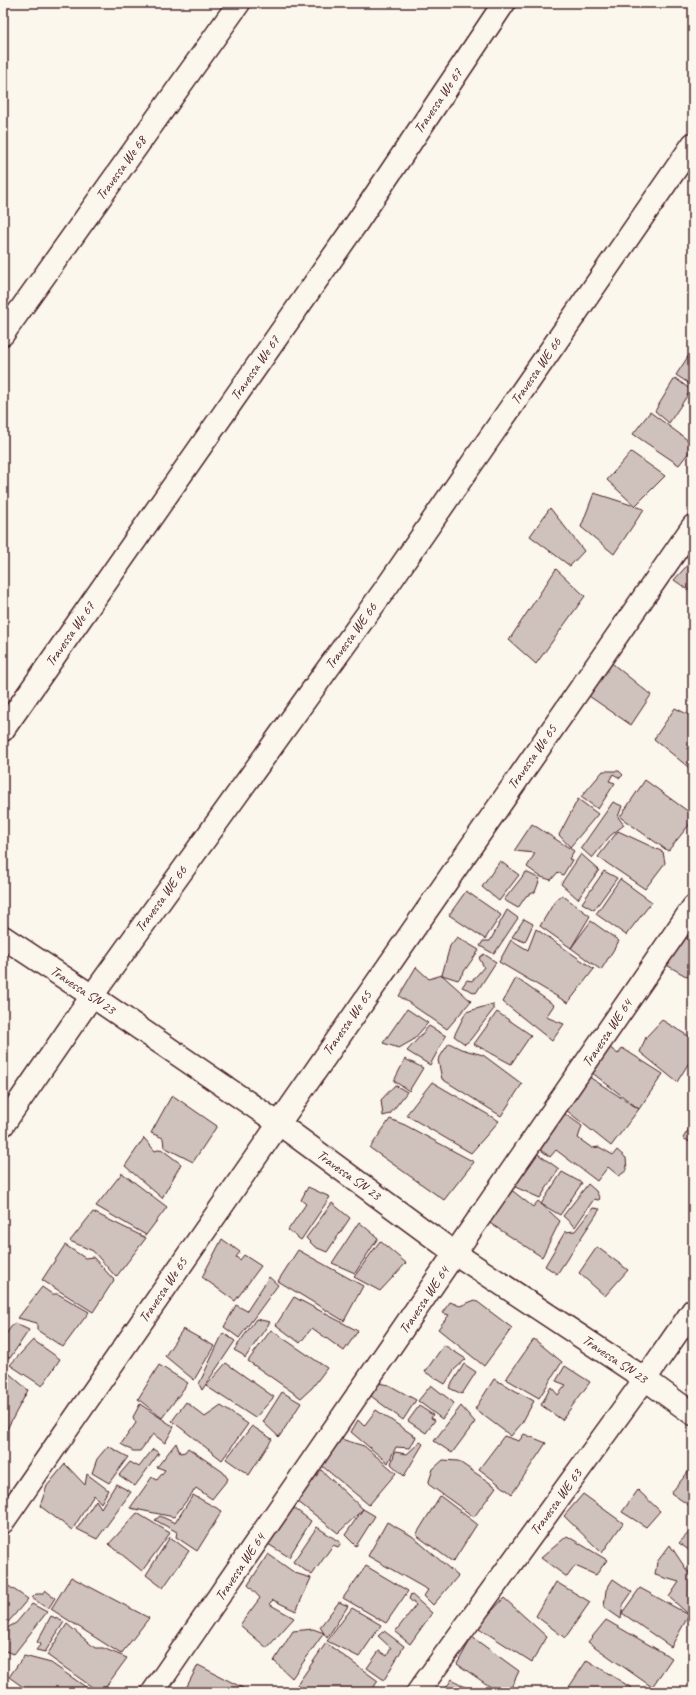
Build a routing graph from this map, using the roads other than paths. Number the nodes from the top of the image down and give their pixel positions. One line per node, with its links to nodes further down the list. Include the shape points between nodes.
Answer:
1 (240, 3): 4 (street, Travessa We 68)
2 (504, 3): 6 (street, Travessa We 67, via 358,221)
3 (693, 144): 9 (street, Travessa WE 66, via 388,585)
4 (3, 334)
5 (693, 526): 10 (street, Travessa We 65)
6 (3, 730)
7 (693, 907): 12 (street, Travessa WE 64)
8 (3, 937): 9 (street, Travessa SN 23)
9 (92, 996): 10 (street, Travessa SN 23); 11 (street, Travessa WE 66)
10 (278, 1123): 12 (street, Travessa SN 23); 16 (street, Travessa We 65)
11 (3, 1125)
12 (456, 1254): 14 (street, Travessa SN 23); 17 (street, Travessa WE 64)
13 (693, 1310): 14 (street, Travessa WE 63)
14 (645, 1379): 15 (street, Travessa SN 23); 18 (street, Travessa WE 63)
15 (693, 1414)
16 (3, 1522)
17 (153, 1692)
18 (418, 1692)

